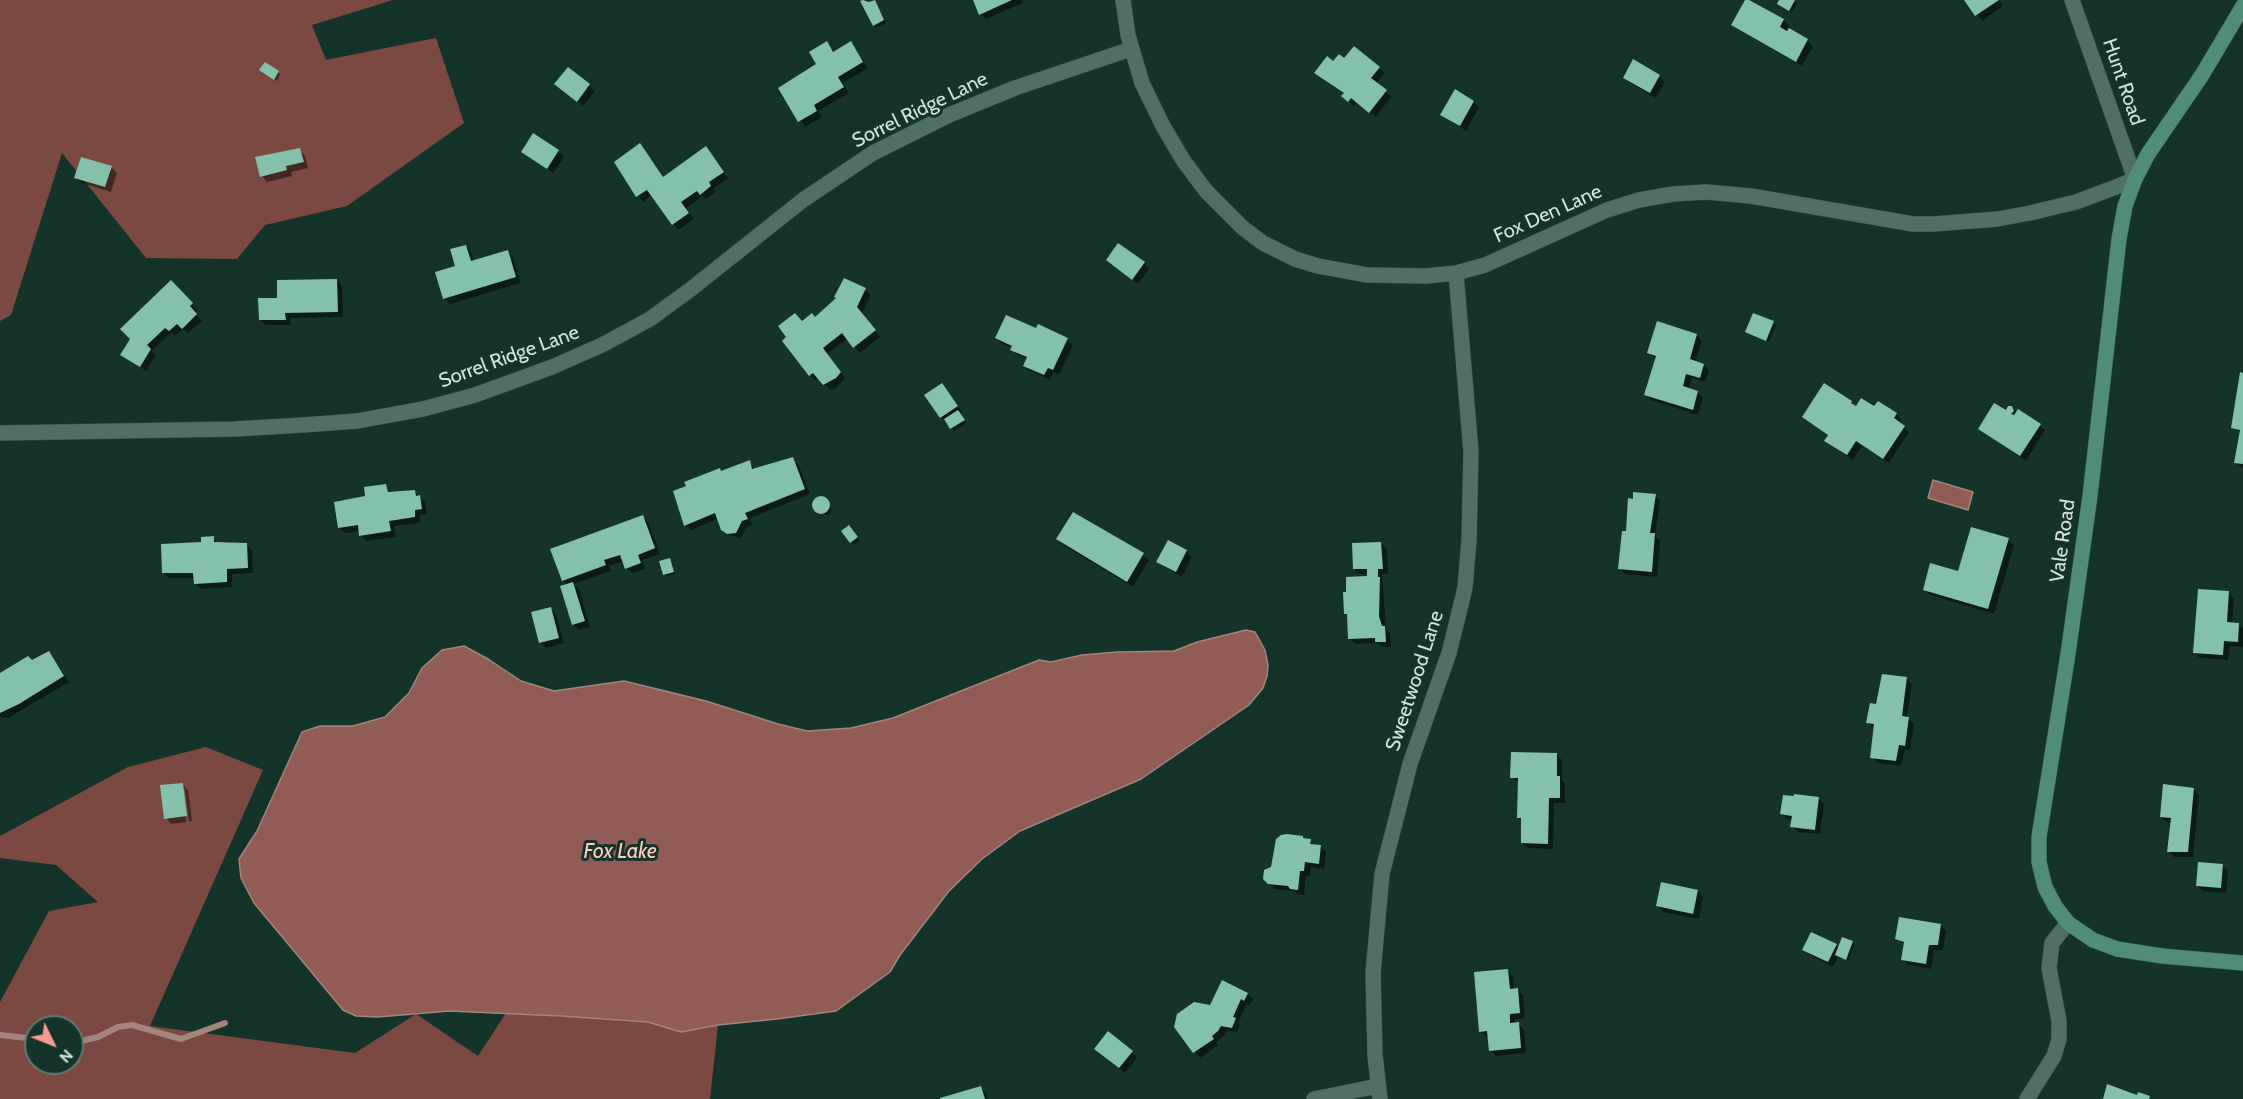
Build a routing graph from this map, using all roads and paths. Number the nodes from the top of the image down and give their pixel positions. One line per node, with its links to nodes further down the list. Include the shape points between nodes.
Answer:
1 (1123, 0): 4 (street, Fox Den Lane)
2 (2072, 0): 5 (street, Hunt Road)
3 (2243, 6): 5 (main road, Vale Road)
4 (1131, 49): 6 (street, Fox Den Lane, via 1142,83 1183,160 1206,191 1263,243 1295,259 1367,275); 7 (street, Sorrel Ridge Lane, via 949,115 873,153 803,200 650,319 552,367 475,395 357,421 235,429)
5 (2135, 179): 6 (street, Fox Den Lane, via 2076,202 2030,213 1933,224 1913,224 1751,196 1673,194 1607,210 1485,265); 8 (main road, Vale Road, via 2119,239 2090,496 2039,837 2045,887)
6 (1456, 273): 10 (street, Sweetwood Lane, via 1471,452 1465,588 1449,653 1410,764 1382,874 1373,973)
7 (0, 433)
8 (2068, 923): 9 (main road, Vale Road, via 2093,940 2117,949); 12 (street, via 2052,943 2049,968 2059,1039 2054,1056)
9 (2243, 963)
10 (1379, 1092): 11 (street)
11 (1314, 1099)
12 (2026, 1099)

